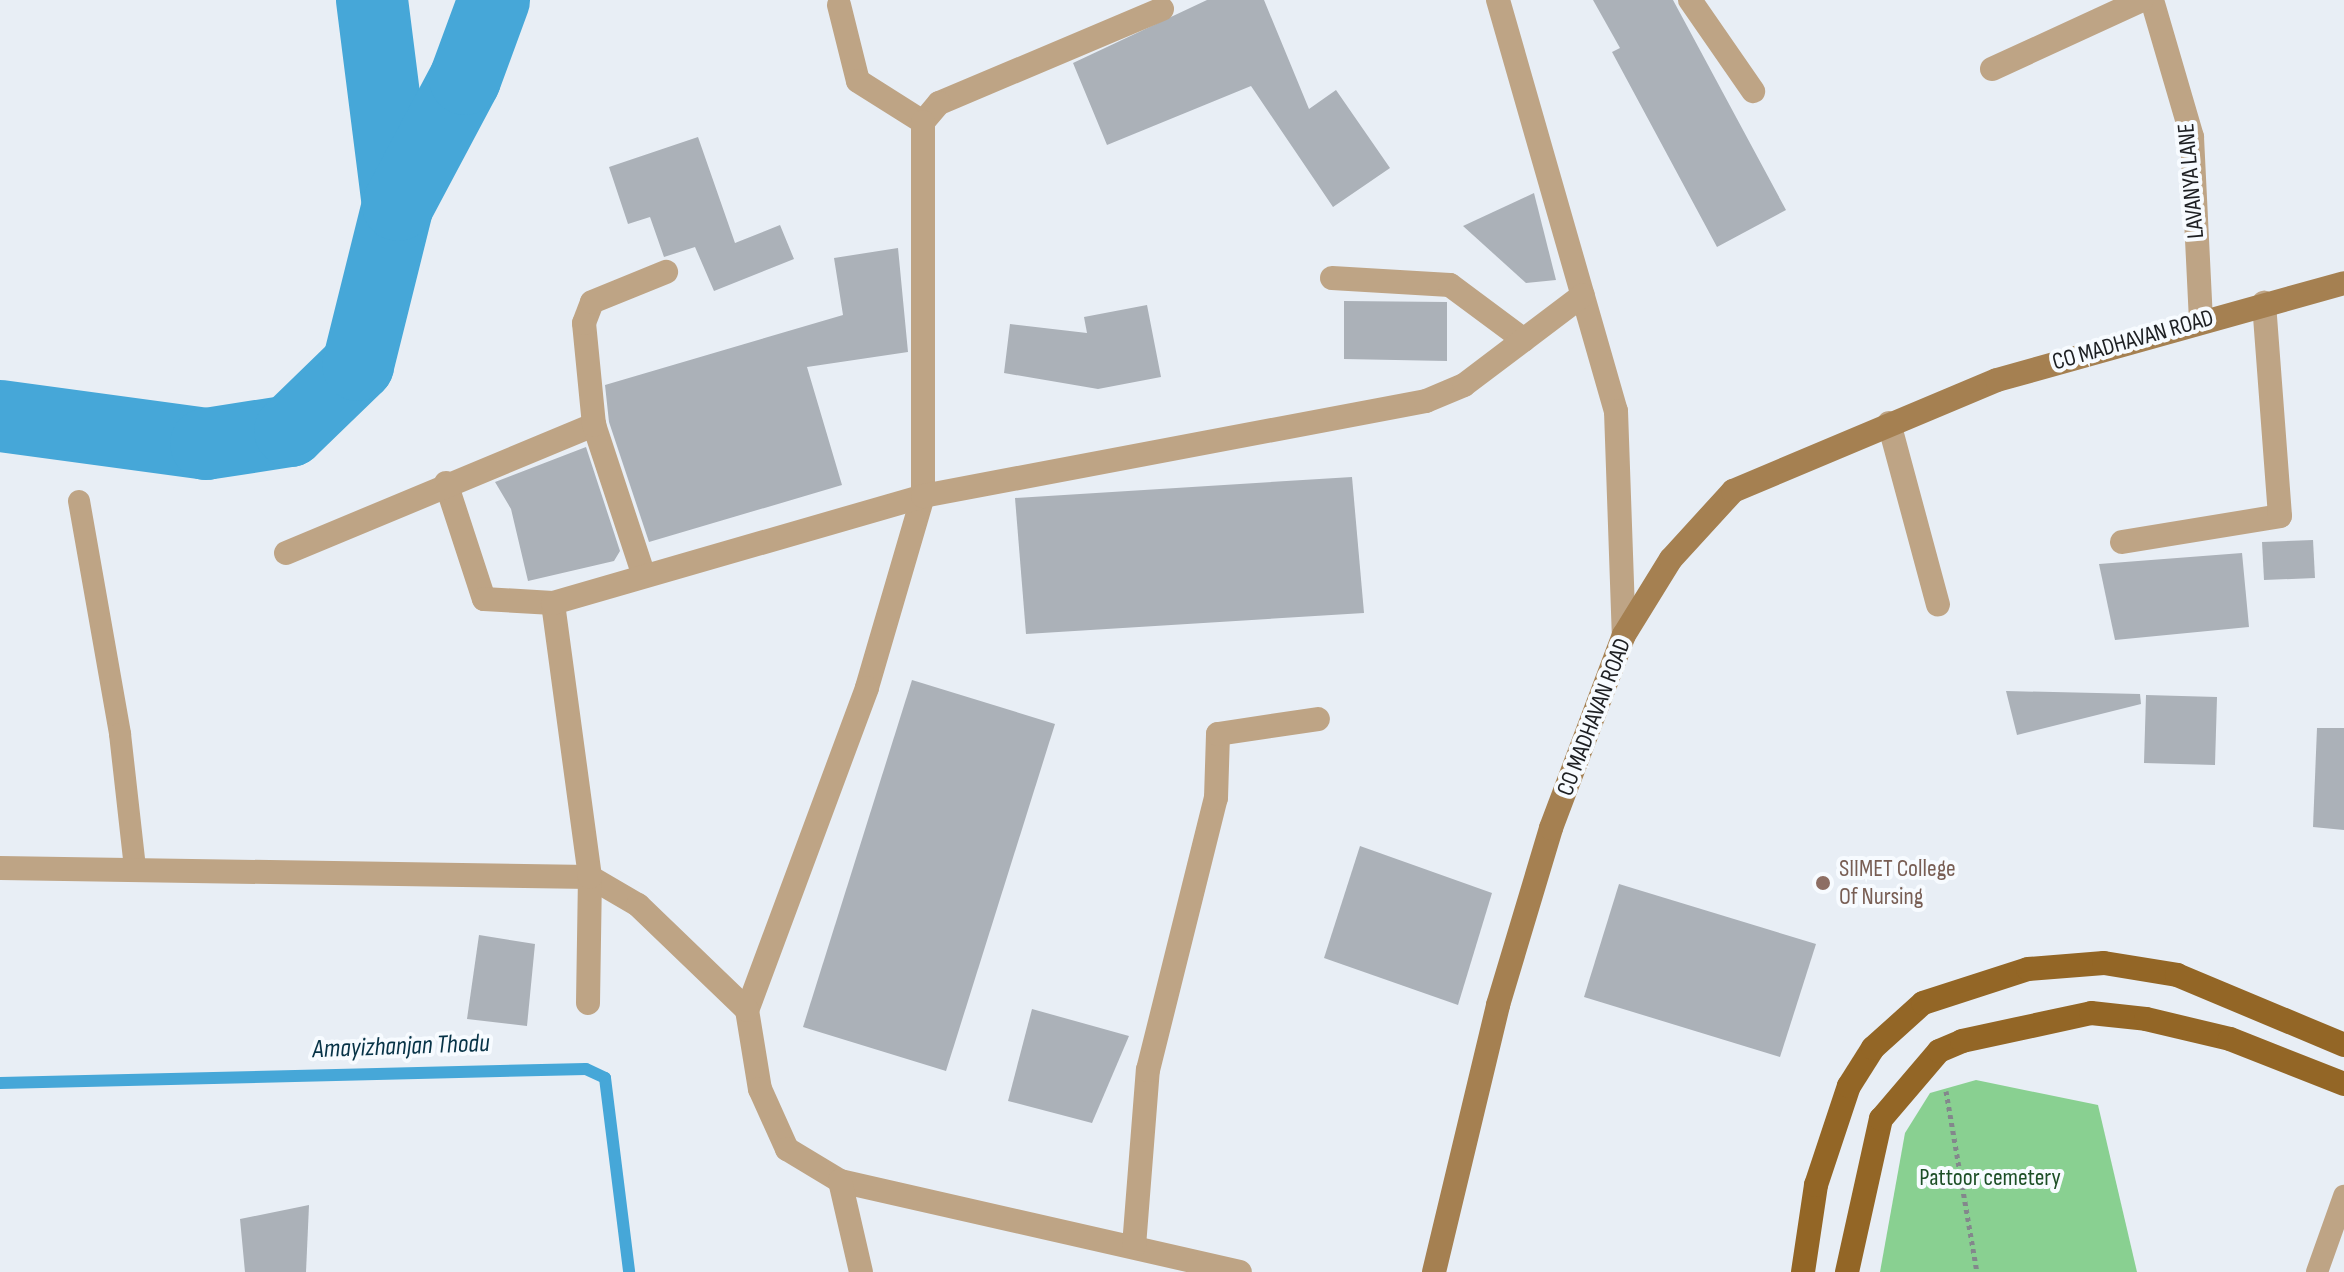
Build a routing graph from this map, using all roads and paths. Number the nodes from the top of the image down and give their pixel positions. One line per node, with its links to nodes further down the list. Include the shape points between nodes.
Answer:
1 (1498, 0): 13 (street)
2 (1690, 0): 8 (street)
3 (2142, 0): 7 (street)
4 (2152, 0): 15 (street, LAVANYA LANE, via 2192,137)
5 (839, 5): 9 (street, via 858,81)
6 (1162, 9): 9 (street, via 939,103)
7 (1992, 69)
8 (1753, 91)
9 (923, 122): 20 (street)
10 (666, 272): 18 (street, via 592,302 584,323)
11 (1332, 278): 16 (street, via 1450,285)
12 (2344, 283): 14 (street, CO MADHAVAN ROAD)
13 (1583, 295): 16 (street); 27 (street, via 1616,411)
14 (2264, 303): 15 (street, CO MADHAVAN ROAD); 22 (street, via 2280,516)
15 (2201, 319): 17 (street, CO MADHAVAN ROAD, via 1997,380)
16 (1524, 340): 20 (street, via 1464,385 1426,401)
17 (1889, 423): 26 (street); 27 (street, CO MADHAVAN ROAD, via 1733,491 1671,559)
18 (594, 425): 19 (street); 24 (street)
19 (446, 483): 23 (street); 25 (street, via 484,599)
20 (923, 496): 24 (street); 33 (street, via 867,688)
21 (79, 501): 29 (lane, via 120,734)
22 (2122, 542)
23 (286, 553)
24 (643, 573): 25 (street)
25 (553, 603): 31 (street)
26 (1938, 604)
27 (1624, 635): 42 (street, CO MADHAVAN ROAD, via 1551,828 1498,1005)
28 (1318, 719): 39 (street, via 1218,734 1216,798 1148,1070)
29 (135, 867): 30 (street); 31 (street)
30 (0, 868)
31 (590, 877): 32 (street); 33 (street, via 638,905)
32 (588, 1003)
33 (747, 1010): 37 (street, via 760,1089 787,1149)
34 (2344, 1045): 43 (main road, via 2177,975 2104,963 2028,969 1936,998 1873,1048 1849,1086 1816,1185)
35 (1939, 1051): 36 (main road, via 2031,1021 2091,1013 2230,1039); 44 (main road, via 1881,1119); 45 (path)
36 (2344, 1084)
37 (840, 1181): 39 (street); 40 (street)
38 (2344, 1196): 46 (lane)
39 (1134, 1246): 41 (street)
40 (861, 1272)
41 (1240, 1272)
42 (1434, 1272)
43 (1803, 1272)
44 (1847, 1272)
45 (1977, 1272)
46 (2317, 1272)

